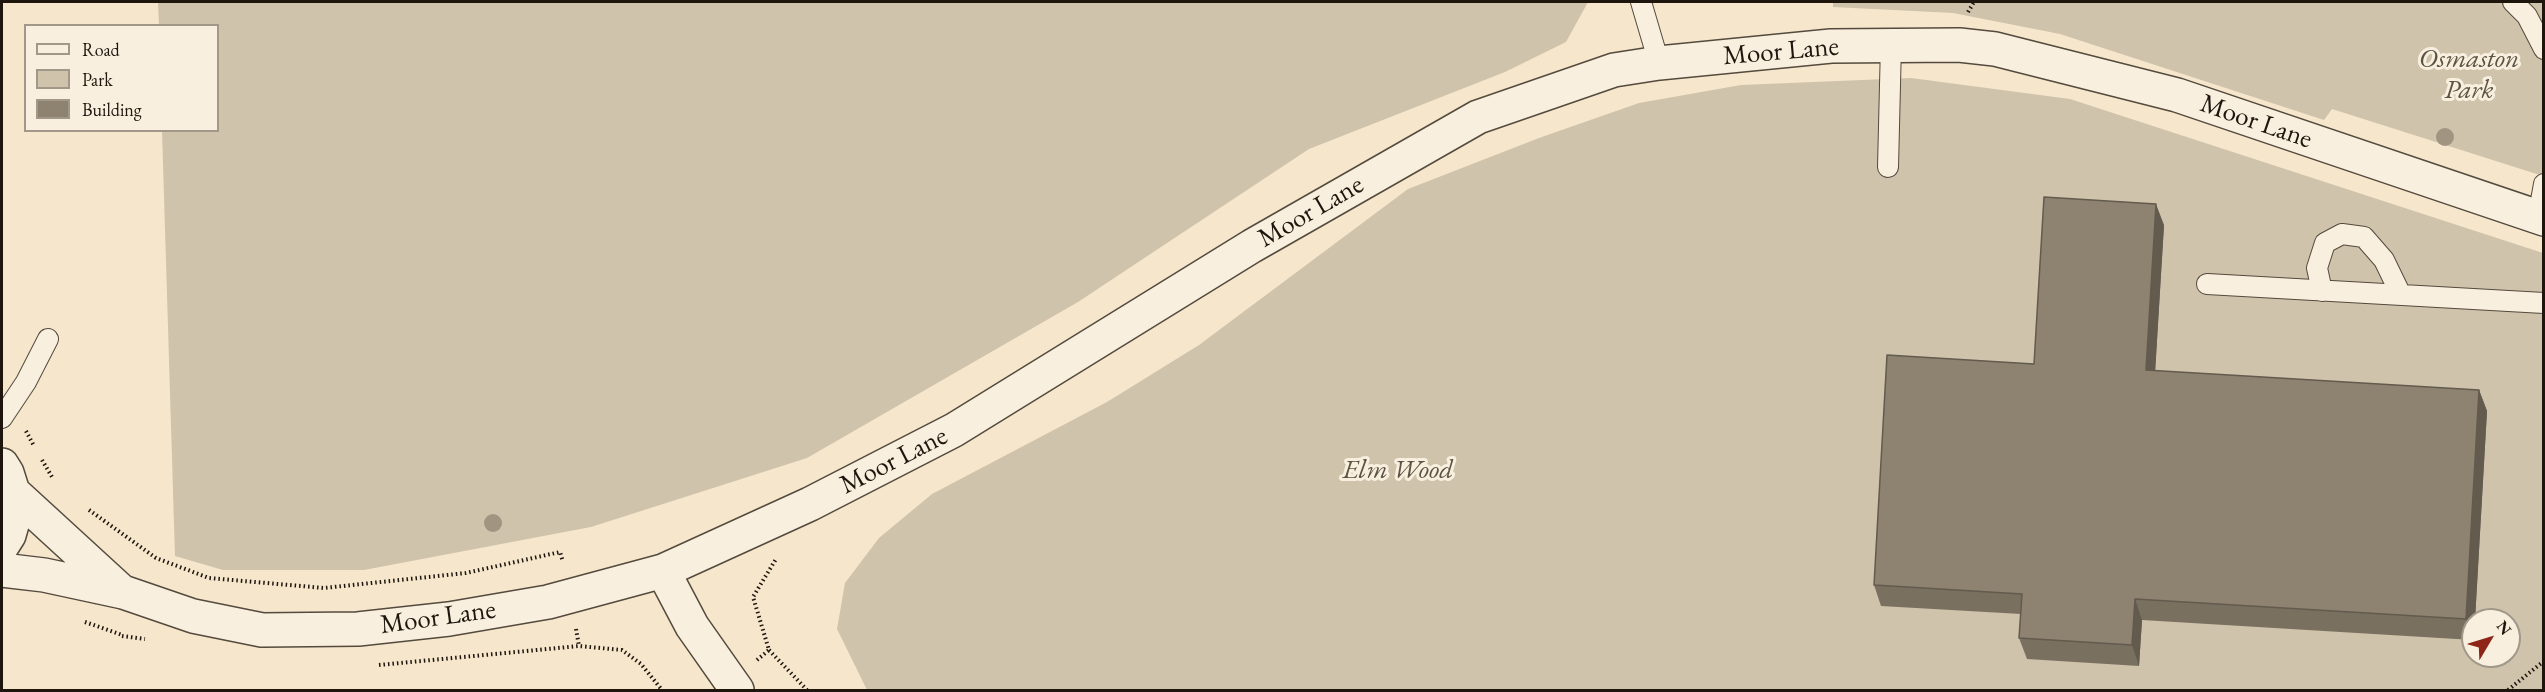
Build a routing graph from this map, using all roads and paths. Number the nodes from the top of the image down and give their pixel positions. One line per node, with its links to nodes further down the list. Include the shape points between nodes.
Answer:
1 (1641, 2): 5 (lane)
2 (2513, 2): 4 (lane, via 2527,16)
3 (1891, 44): 5 (street, Moor Lane); 6 (lane); 8 (street, Moor Lane, via 1995,49 2177,95)
4 (2544, 49)
5 (1659, 63): 24 (street, Moor Lane, via 1614,70 1478,117 1252,246 954,430 810,504)
6 (1888, 166)
7 (2544, 183): 8 (lane)
8 (2541, 218)
9 (2206, 284): 10 (lane)
10 (2322, 291): 11 (lane); 11 (lane, via 2317,268 2325,243 2342,234 2364,237 2384,260)
11 (2401, 295): 12 (lane)
12 (2544, 303)
13 (48, 339): 14 (lane)
14 (3, 416): 15 (path, via 27,432)
15 (36, 449)
16 (41, 458): 18 (path)
17 (7, 478): 20 (street, via 15,514); 25 (street, Moor Lane)
18 (59, 483)
19 (85, 507): 21 (path, via 156,558 209,578 324,588 466,573)
20 (2, 546)
21 (560, 552)
22 (778, 556): 26 (path, via 753,597)
23 (2, 570): 25 (street, Moor Lane)
24 (663, 571): 25 (street, Moor Lane, via 548,602 358,629 262,630 193,616); 28 (street, via 692,626)
25 (123, 592)
26 (769, 650): 28 (path); 29 (path)
27 (2544, 661): 30 (path)
28 (734, 686)
29 (807, 690)
30 (2508, 690)

